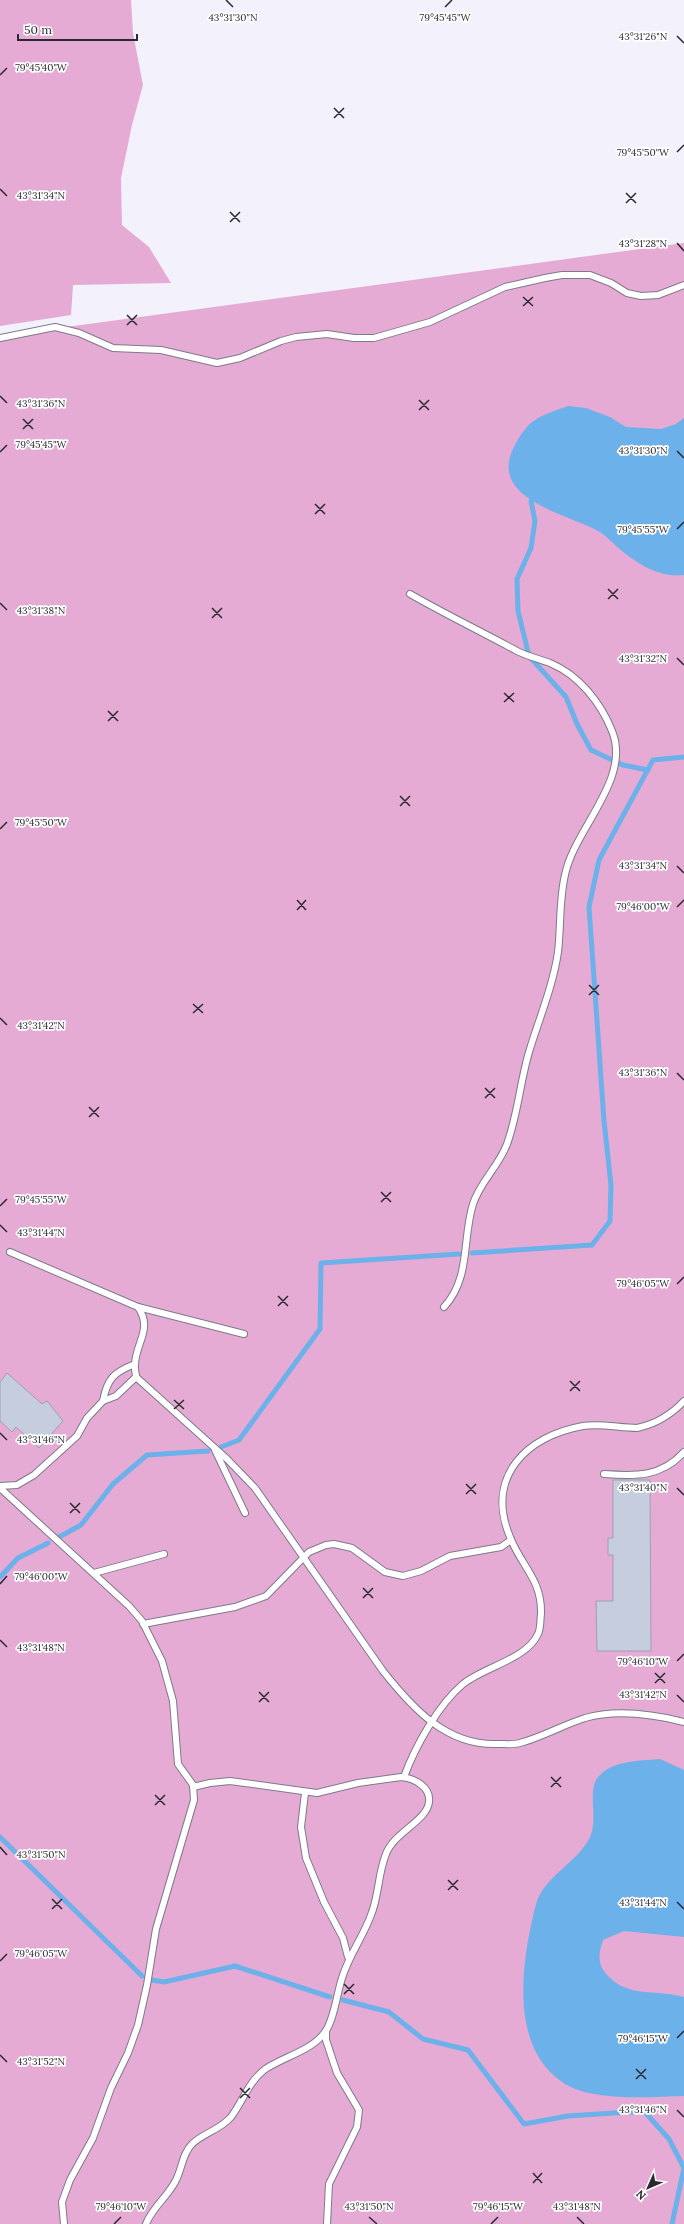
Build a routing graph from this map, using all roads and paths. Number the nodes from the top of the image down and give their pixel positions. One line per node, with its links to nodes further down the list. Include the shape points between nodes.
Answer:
1 (684, 285): 2 (lane, via 658,295 641,296 590,276 562,275 504,287 430,322 374,338 327,334 296,338 217,364 161,350 113,348 74,331 55,327)
2 (0, 338)
3 (410, 594): 6 (lane, via 521,653 551,663 570,674 589,692 602,711 617,748 613,773 567,864 558,954 530,1051 519,1103 503,1154 481,1187 473,1206 460,1282 452,1299)
4 (10, 1252): 5 (lane)
5 (138, 1307): 7 (lane); 8 (lane, via 145,1317 143,1337)
6 (444, 1307)
7 (244, 1334)
8 (135, 1364): 9 (lane); 10 (lane, via 119,1370 105,1387)
9 (136, 1377): 10 (lane, via 116,1396); 12 (lane)
10 (103, 1401): 15 (lane, via 87,1418 77,1436 34,1475 17,1485)
11 (684, 1401): 17 (lane, via 659,1420 645,1426 583,1426 542,1439 527,1449 508,1477 502,1498 504,1517)
12 (215, 1449): 16 (lane); 19 (lane, via 255,1488)
13 (684, 1452): 14 (lane, via 678,1460 643,1476)
14 (604, 1474)
15 (0, 1487): 20 (lane)
16 (245, 1513)
17 (511, 1540): 19 (lane, via 501,1547 450,1556 421,1571 403,1576 385,1572 361,1553 344,1545 326,1545); 23 (lane, via 530,1570 539,1592 541,1604 538,1633 534,1641 523,1651 463,1684)
18 (164, 1554): 20 (lane)
19 (304, 1557): 21 (lane, via 266,1596 235,1607); 23 (lane, via 383,1671 405,1699)
20 (94, 1573): 21 (lane, via 129,1606)
21 (143, 1624): 25 (lane, via 167,1675 175,1715 178,1764)
22 (684, 1722): 23 (lane, via 640,1713 616,1713 585,1718 518,1744 488,1745 467,1741)
23 (432, 1723): 24 (lane, via 413,1755)
24 (404, 1778): 26 (lane, via 382,1778 325,1792); 27 (lane, via 415,1781 427,1791 428,1808 388,1848 382,1864 372,1915)
25 (193, 1787): 26 (lane, via 230,1781); 29 (lane, via 194,1800 156,1929 138,2025 128,2053 110,2088 94,2138 70,2180 62,2202)
26 (305, 1793): 27 (lane, via 301,1827 306,1858 321,1896 343,1938)
27 (348, 1958): 28 (lane)
28 (326, 2031): 30 (lane, via 314,2042 260,2074 251,2083 230,2118 191,2145 175,2182); 31 (lane, via 326,2040 338,2073 356,2102 359,2118 329,2184)
29 (64, 2224)
30 (146, 2224)
31 (327, 2224)

